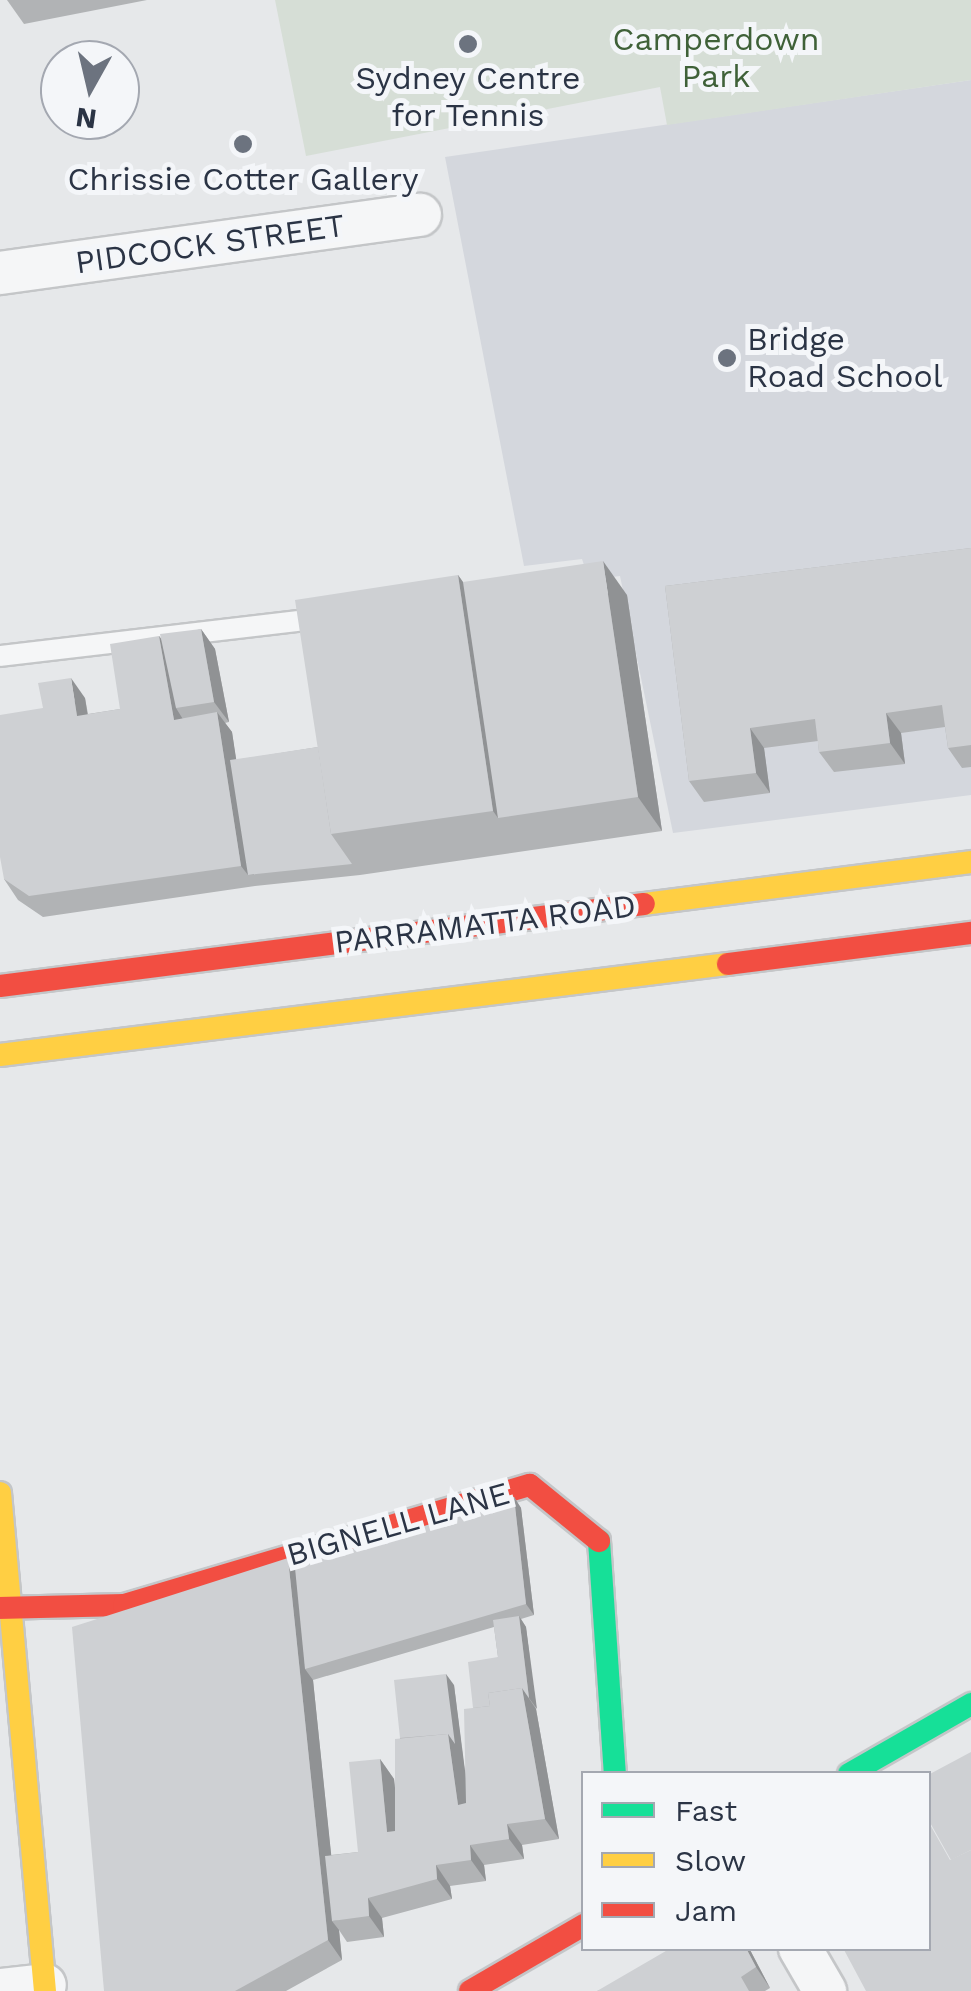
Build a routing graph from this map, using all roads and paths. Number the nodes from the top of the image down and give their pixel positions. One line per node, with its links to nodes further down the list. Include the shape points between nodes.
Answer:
1 (420, 215): 2 (street, PIDCOCK STREET)
2 (0, 273)
3 (356, 614): 4 (lane)
4 (0, 656)
5 (971, 862): 7 (main road, PARRAMATTA ROAD)
6 (971, 933): 8 (main road)
7 (0, 986)
8 (0, 1055)
9 (0, 1492): 10 (main road)
10 (5, 1608): 12 (main road, BIGNELL LANE, via 124,1605 530,1485 599,1540); 16 (main road)
11 (971, 1704): 13 (main road)
12 (615, 1771)
13 (854, 1771)
14 (581, 1927): 18 (main road)
15 (802, 1951): 19 (street)
16 (45, 1988): 17 (street)
17 (0, 1990)
18 (470, 1991)
19 (825, 1991)

